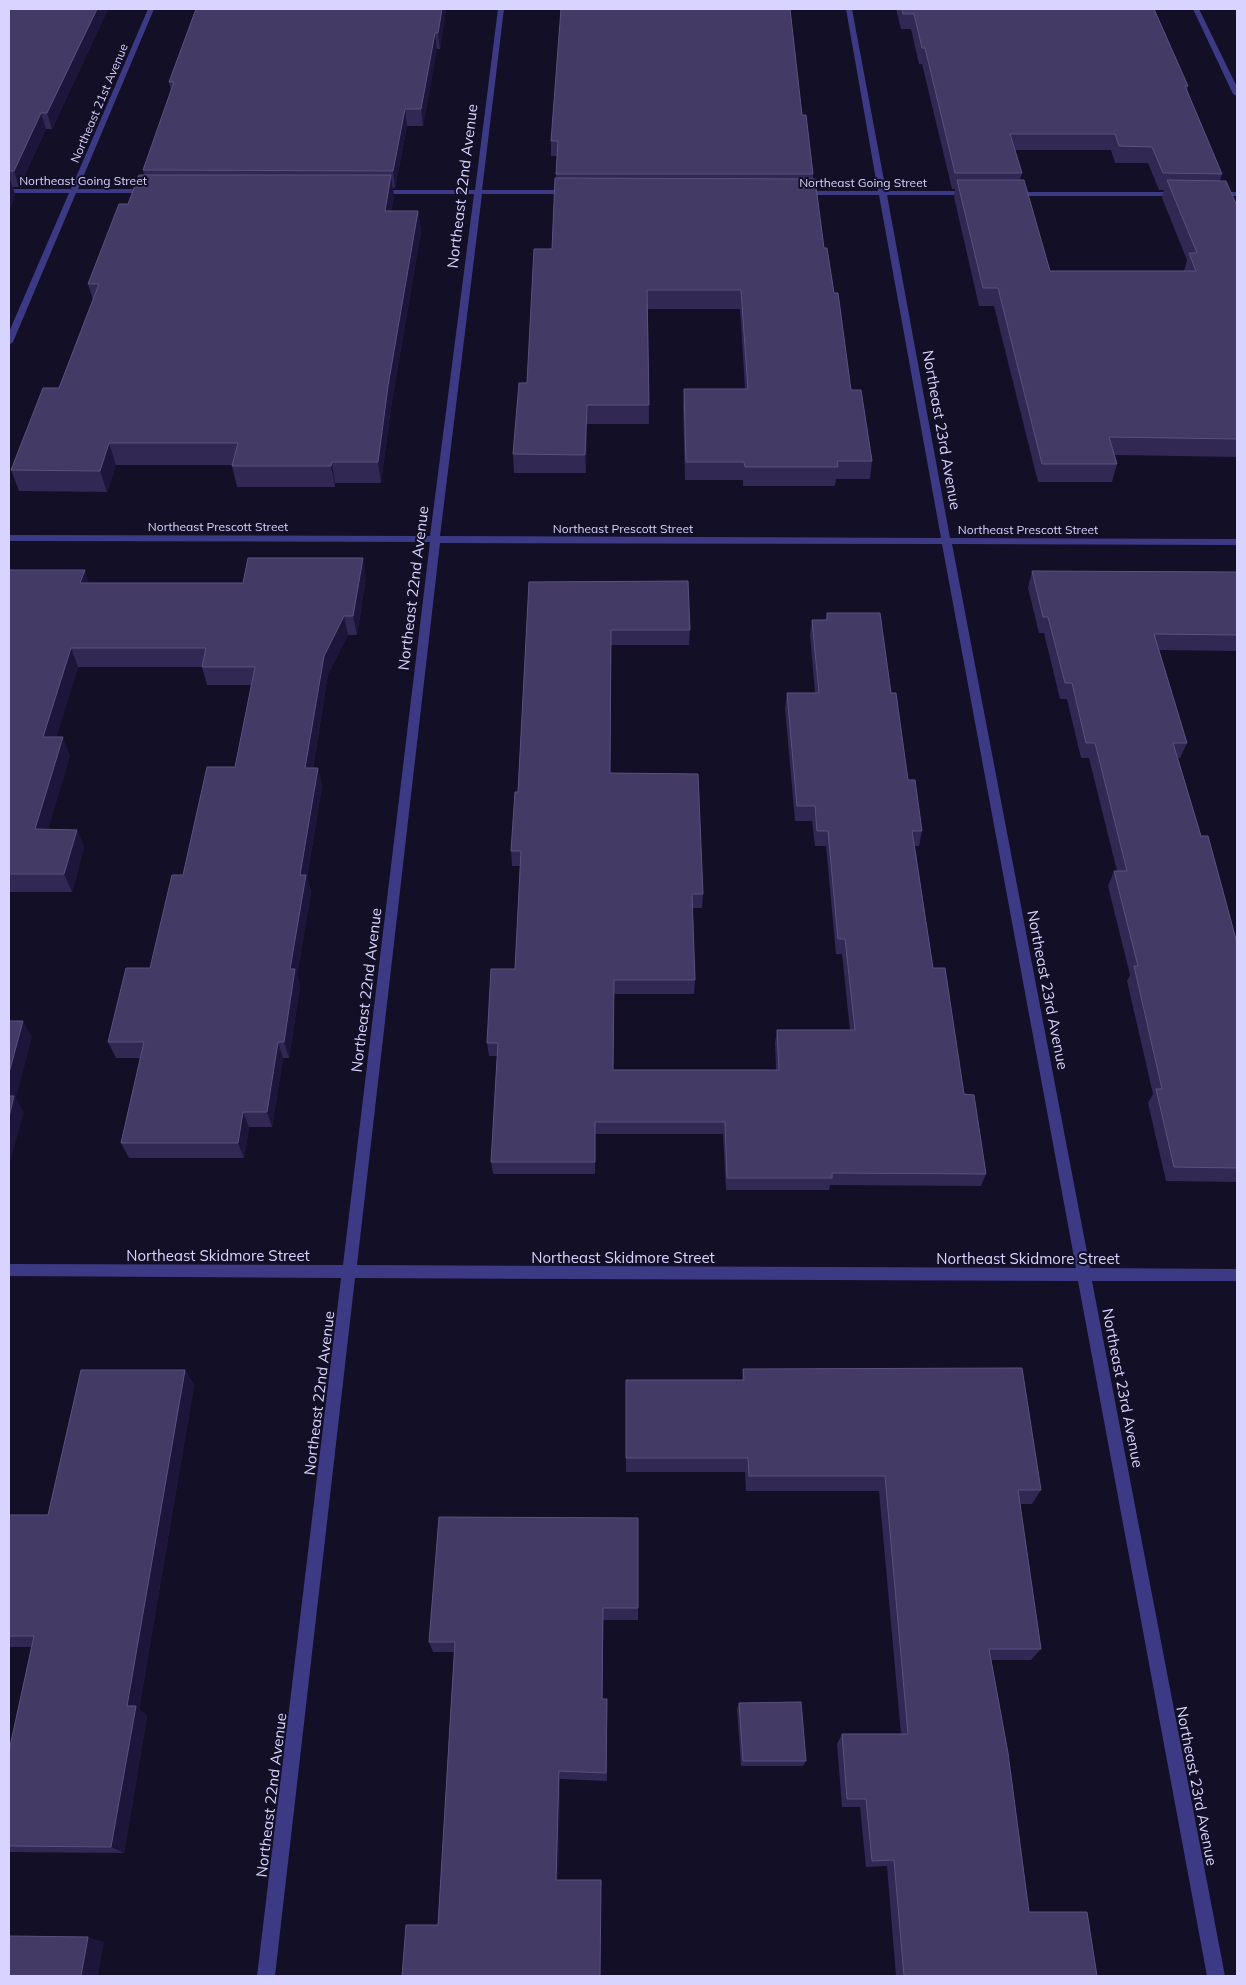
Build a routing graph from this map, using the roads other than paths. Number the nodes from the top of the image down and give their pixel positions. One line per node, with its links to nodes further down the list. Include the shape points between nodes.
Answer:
1 (150, 9): 7 (street, Northeast 21st Avenue)
2 (501, 9): 10 (street, Northeast 22nd Avenue)
3 (849, 9): 13 (street, Northeast 23rd Avenue)
4 (1196, 9): 5 (street)
5 (1237, 94)
6 (9, 191): 7 (street, Northeast Going Street)
7 (74, 191): 8 (street, Northeast Going Street); 19 (street, Northeast 21st Avenue)
8 (163, 191)
9 (369, 192): 10 (street)
10 (477, 192): 11 (street); 21 (street, Northeast 22nd Avenue)
11 (578, 192)
12 (794, 193): 13 (street, Northeast Going Street)
13 (883, 193): 14 (street, Northeast Going Street); 22 (street, Northeast 23rd Avenue)
14 (982, 194)
15 (1002, 194): 16 (street)
16 (1188, 194)
17 (1208, 194): 18 (street)
18 (1237, 194)
19 (9, 342)
20 (9, 538): 21 (street, Northeast Prescott Street)
21 (435, 539): 22 (street, Northeast Prescott Street); 25 (street, Northeast 22nd Avenue)
22 (946, 541): 23 (street, Northeast Prescott Street); 26 (street, Northeast 23rd Avenue)
23 (1237, 542)
24 (9, 1270): 25 (street, Northeast Skidmore Street)
25 (350, 1272): 26 (street, Northeast Skidmore Street); 28 (street, Northeast 22nd Avenue)
26 (1086, 1275): 27 (street, Northeast Skidmore Street); 29 (street, Northeast 23rd Avenue)
27 (1237, 1275)
28 (266, 1976)
29 (1216, 1976)

